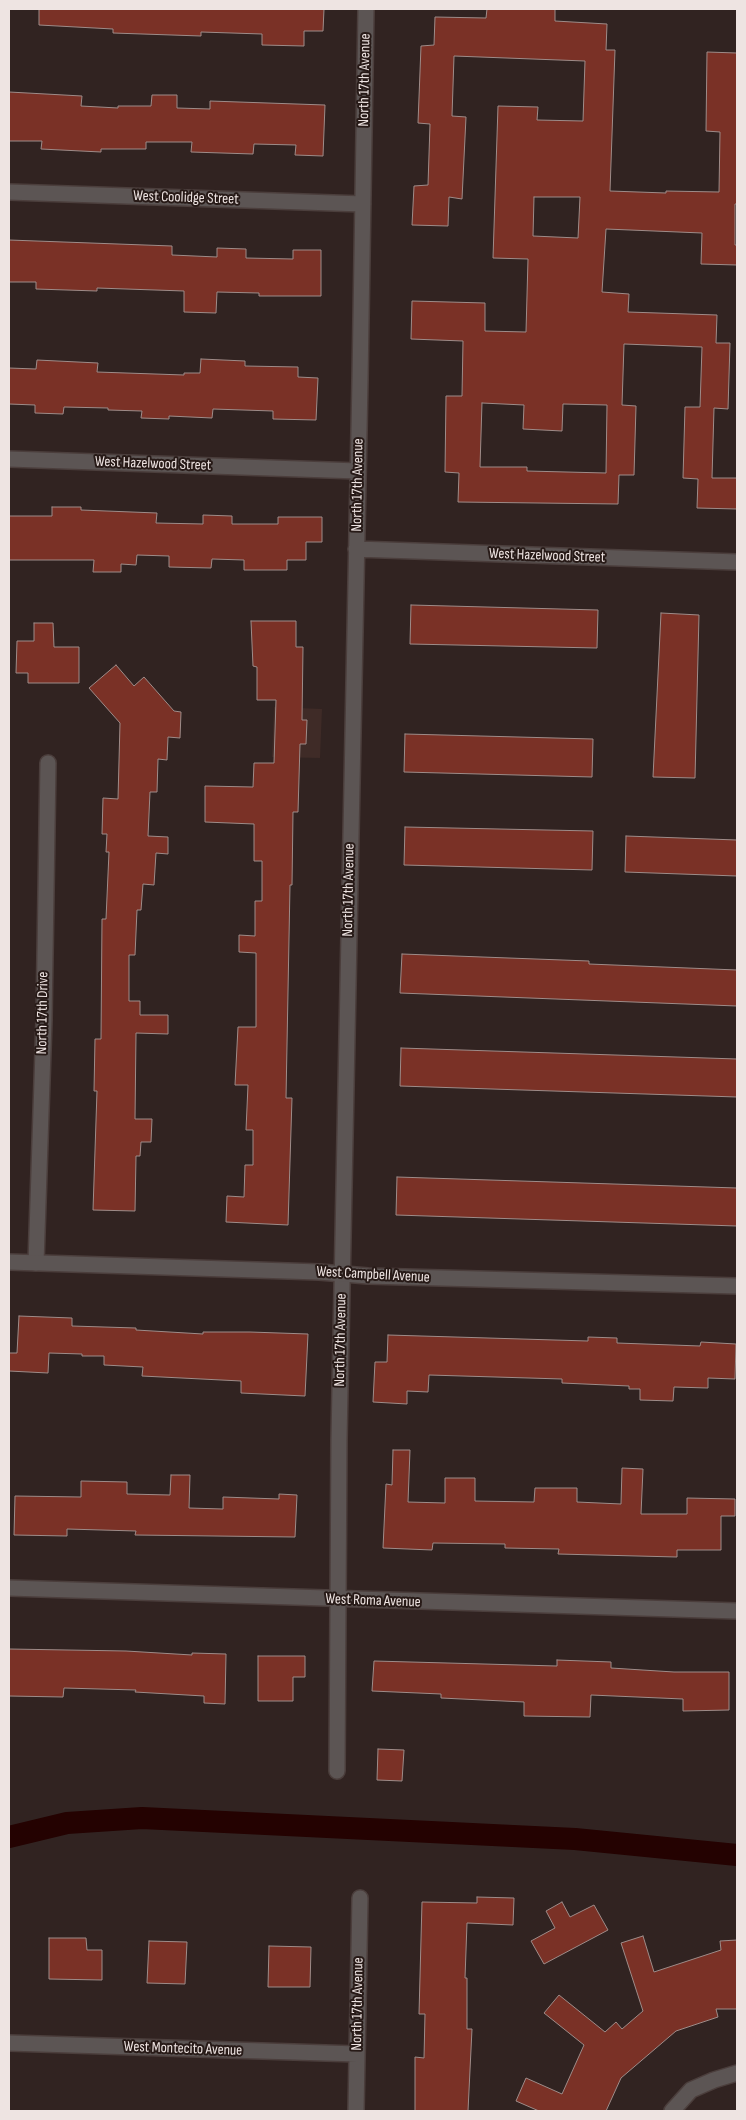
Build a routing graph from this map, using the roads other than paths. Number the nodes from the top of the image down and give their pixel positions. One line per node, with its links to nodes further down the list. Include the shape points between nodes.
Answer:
1 (366, 9): 3 (street, North 17th Avenue)
2 (9, 192): 3 (street, West Coolidge Street)
3 (362, 204): 5 (street, North 17th Avenue)
4 (9, 459): 5 (street, West Hazelwood Street)
5 (358, 471): 6 (street, North 17th Avenue)
6 (356, 549): 7 (street, West Hazelwood Street); 11 (street, North 17th Avenue)
7 (737, 562)
8 (48, 763): 10 (street, North 17th Drive)
9 (9, 1262): 10 (street, West Campbell Avenue)
10 (36, 1263): 11 (street, West Campbell Avenue)
11 (342, 1274): 12 (street, West Campbell Avenue); 14 (street, North 17th Avenue)
12 (737, 1286)
13 (9, 1588): 14 (street, West Roma Avenue)
14 (338, 1600): 15 (street, West Roma Avenue); 16 (street, North 17th Avenue)
15 (737, 1611)
16 (337, 1771)
17 (360, 1898): 19 (street, North 17th Avenue)
18 (9, 2043): 19 (street, West Montecito Avenue)
19 (357, 2054): 21 (street, North 17th Avenue)
20 (737, 2073): 22 (street, via 690,2090)
21 (356, 2111)
22 (672, 2111)

